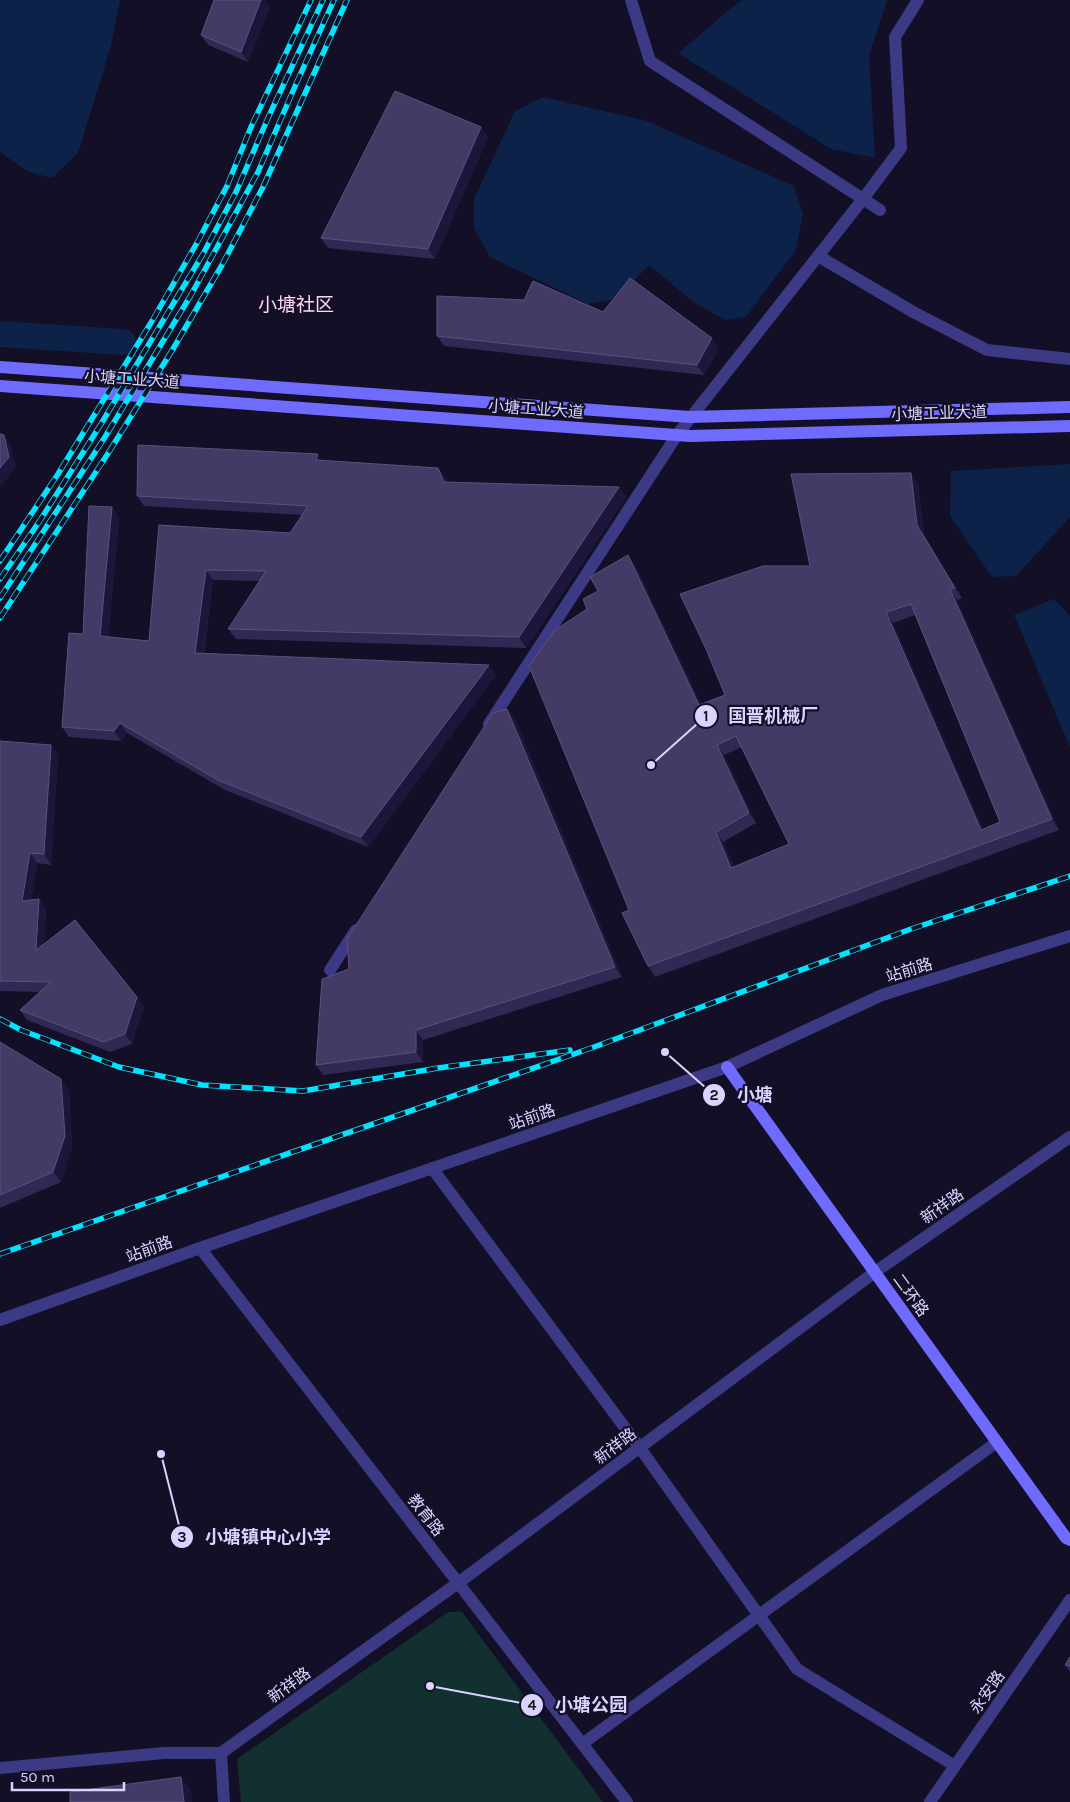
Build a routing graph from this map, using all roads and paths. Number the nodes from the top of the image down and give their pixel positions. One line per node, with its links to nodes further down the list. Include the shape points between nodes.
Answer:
1 (631, 0): 3 (street, via 650,61)
2 (918, 0): 3 (street, via 895,38 901,148)
3 (863, 200): 4 (street); 5 (street)
4 (880, 210)
5 (818, 256): 6 (street, via 915,314 987,350); 10 (street)
6 (1070, 359)
7 (0, 367): 10 (main road, 小塘工业大道)
8 (0, 386): 12 (main road, 小塘工业大道)
9 (1070, 407): 10 (main road, 小塘工业大道)
10 (690, 417): 12 (street)
11 (1070, 426): 12 (main road, 小塘工业大道)
12 (677, 435): 13 (street)
13 (482, 736)
14 (362, 920): 16 (street)
15 (1070, 936): 17 (street, 站前路, via 882,995)
16 (330, 970)
17 (727, 1066): 19 (street, 站前路); 21 (main road, 二环路)
18 (1070, 1137): 21 (street, 新祥路)
19 (432, 1168): 20 (street, 站前路); 24 (street)
20 (200, 1248): 22 (street, 站前路); 26 (street, 教育路)
21 (875, 1272): 23 (main road, 二环路); 24 (street, 新祥路)
22 (0, 1320)
23 (997, 1442): 25 (main road, 二环路); 28 (street)
24 (640, 1448): 26 (street, 新祥路); 28 (street)
25 (1070, 1540)
26 (458, 1583): 29 (street, 教育路); 30 (street, 新祥路)
27 (1070, 1600): 31 (street, 永安路)
28 (759, 1616): 29 (street); 31 (street, via 797,1669)
29 (582, 1744): 34 (street, 教育路)
30 (221, 1754): 32 (street, via 164,1753); 33 (street)
31 (955, 1766): 35 (street, 永安路)
32 (0, 1768)
33 (224, 1802)
34 (628, 1802)
35 (930, 1802)

